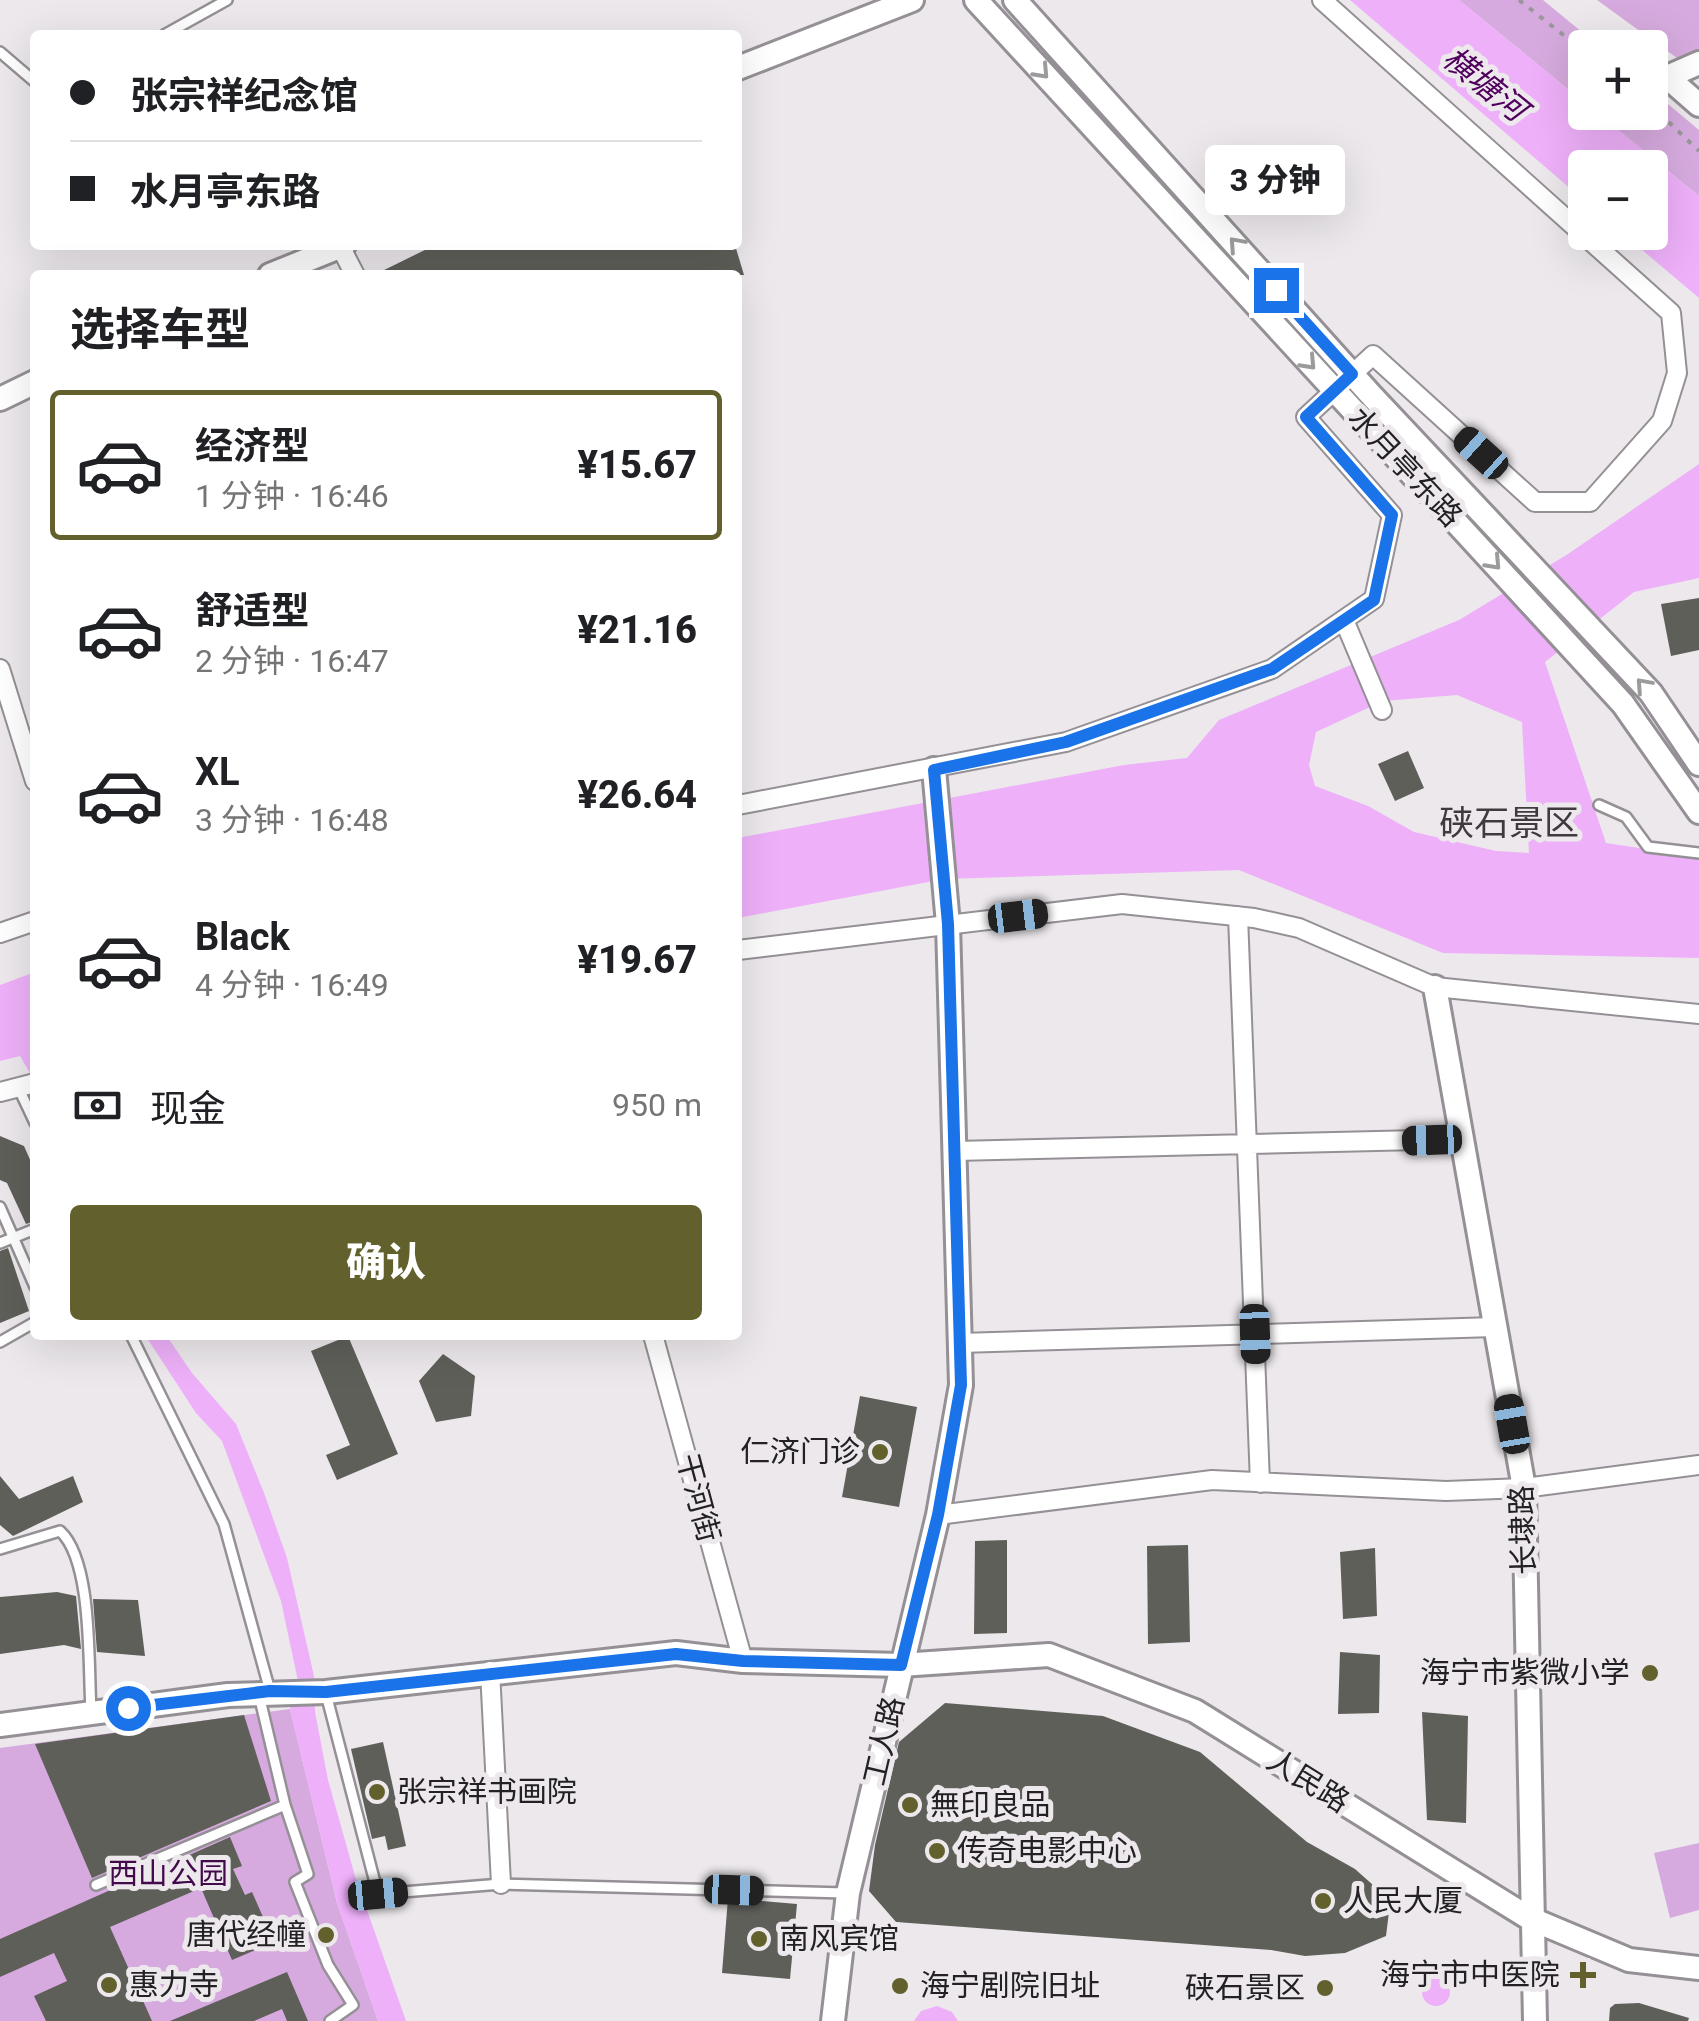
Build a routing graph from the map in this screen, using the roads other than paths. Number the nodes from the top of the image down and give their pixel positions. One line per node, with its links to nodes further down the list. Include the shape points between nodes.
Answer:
1 (227, 0): 6 (lane)
2 (912, 0): 9 (street)
3 (976, 0): 18 (street, 水月亭东路, one-way to 18)
4 (1015, 0): 16 (street, 水月亭东路, one-way to 4)
5 (1322, 0): 16 (street, via 1671,313 1677,373 1662,421 1590,502 1535,502 1373,355)
6 (173, 30)
7 (0, 52): 10 (lane)
8 (1699, 63): 11 (street)
9 (742, 66)
10 (30, 78)
11 (1668, 80)
12 (1668, 90): 13 (street)
13 (1699, 105)
14 (332, 250): 15 (street)
15 (282, 270)
16 (1352, 374): 18 (street); 24 (street, 水月亭东路, one-way to 16, via 1651,692)
17 (30, 384): 19 (street)
18 (1334, 390): 20 (street, via 1306,417 1392,515 1374,600); 28 (street, 水月亭东路, one-way to 28, via 1623,704)
19 (0, 399)
20 (1344, 620): 22 (street); 25 (street, via 1272,669 1066,742)
21 (0, 670): 23 (street)
22 (1382, 710)
23 (30, 764)
24 (1699, 764)
25 (934, 778): 26 (street); 31 (street, 工人路)
26 (742, 804)
27 (1600, 805): 29 (lane, via 1626,817 1648,847)
28 (1699, 812)
29 (1699, 853)
30 (1238, 916): 31 (street, via 1122,904); 35 (street, via 1299,928); 40 (street)
31 (947, 918): 34 (street); 41 (street, 工人路)
32 (30, 924): 33 (street)
33 (0, 933)
34 (742, 949)
35 (1435, 987): 36 (street); 39 (street, 长埭路)
36 (1699, 1014)
37 (18, 1087): 38 (lane)
38 (30, 1112)
39 (1462, 1139): 40 (street); 48 (street, 长埭路)
40 (1247, 1144): 41 (street); 49 (street)
41 (954, 1151): 53 (street, 工人路)
42 (0, 1207): 44 (lane)
43 (30, 1231): 44 (lane)
44 (14, 1238): 45 (lane); 46 (lane)
45 (0, 1243)
46 (30, 1275)
47 (30, 1325): 52 (lane)
48 (1495, 1327): 49 (street); 56 (street, 长埭路)
49 (1255, 1334): 53 (street); 55 (street)
50 (133, 1340): 62 (lane, via 224,1524)
51 (655, 1340): 59 (street, 干河街)
52 (0, 1342)
53 (960, 1342): 57 (street, 工人路, via 961,1385)
54 (1699, 1465): 56 (street)
55 (1260, 1482): 56 (street); 57 (street, via 1212,1480)
56 (1524, 1488): 70 (street, 长埭路)
57 (938, 1515): 60 (street, 工人路)
58 (0, 1549): 64 (lane, via 60,1532 72,1542 82,1578)
59 (743, 1661): 60 (street, 人民路); 61 (street, 人民路, via 676,1654)
60 (901, 1665): 69 (street, 工人路); 70 (street, 人民路, via 1049,1655 1195,1711)
61 (490, 1671): 63 (street, 人民路); 67 (street)
62 (264, 1692): 63 (street, 人民路); 64 (street, 人民路); 66 (lane)
63 (326, 1692): 67 (lane, via 378,1894)
64 (91, 1713): 65 (street, 人民路)
65 (0, 1725)
66 (284, 1805): 68 (lane); 72 (lane, via 308,1874 294,1882 328,1965 353,2005)
67 (501, 1884): 69 (lane)
68 (96, 1886)
69 (848, 1894): 73 (street, 工人路)
70 (1529, 1918): 71 (street, 人民路, via 1629,1960); 74 (street, 长埭路)
71 (1699, 1968)
72 (330, 2021)
73 (833, 2021)
74 (1534, 2021)

